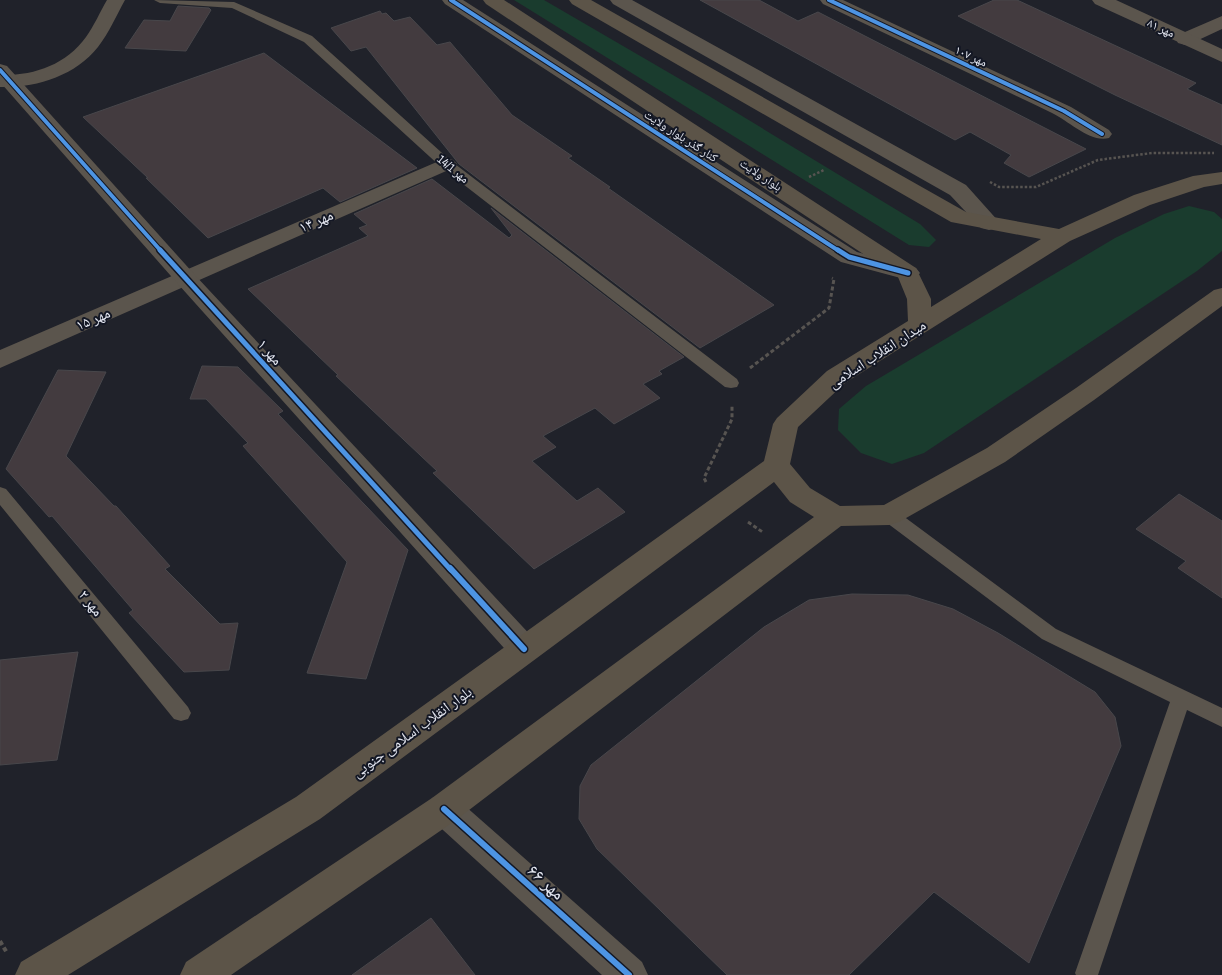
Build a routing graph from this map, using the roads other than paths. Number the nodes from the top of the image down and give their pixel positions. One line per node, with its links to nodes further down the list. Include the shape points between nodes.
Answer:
1 (116, 0): 12 (street, via 90,46 76,59 51,73)
2 (160, 0): 14 (lane, مهر 14/1, via 234,5 308,38)
3 (451, 0): 18 (street, کنار گذر بلوار ولایت, via 849,256)
4 (492, 0): 18 (main road, بلوار ولایت)
5 (578, 0): 16 (main road, via 959,217)
6 (619, 0): 16 (street, via 958,190)
7 (829, 0): 13 (street, مهر ۱۰۷, via 1064,111)
8 (1101, 0): 10 (street, مهر ۸۱)
9 (1222, 22): 10 (street)
10 (1185, 39): 11 (street, مهر ۸۱)
11 (1222, 56)
12 (4, 78): 19 (street, مهر ۱)
13 (1102, 134)
14 (446, 164): 19 (street, مهر ۱۴); 23 (lane, مهر 14/1)
15 (1222, 178): 17 (main road, میدان انقلاب اسلامی, via 1201,181 1142,200)
16 (989, 223): 17 (main road)
17 (1062, 236): 21 (main road, میدان انقلاب اسلامی)
18 (908, 273): 21 (main road, via 920,299)
19 (186, 279): 22 (street, مهر ۱۵); 28 (street, مهر ۱)
20 (1222, 295): 26 (main road, via 996,455)
21 (920, 325): 24 (main road, میدان انقلاب اسلامی, via 836,377 786,424)
22 (0, 360)
23 (731, 383)
24 (776, 466): 27 (main road, via 800,495); 28 (main road, بلوار انقلاب اسلامی جنوبی)
25 (0, 493): 30 (lane, مهر ۲)
26 (889, 515): 27 (main road); 29 (lane, via 1049,634)
27 (835, 516): 32 (main road)
28 (524, 650): 34 (main road, بلوار انقلاب اسلامی جنوبی, via 308,808)
29 (1181, 698): 31 (lane); 33 (lane)
30 (181, 713)
31 (1222, 718)
32 (444, 809): 35 (main road); 36 (street, مهر ۶۶)
33 (1087, 973)
34 (34, 975)
35 (200, 975)
36 (629, 975)

